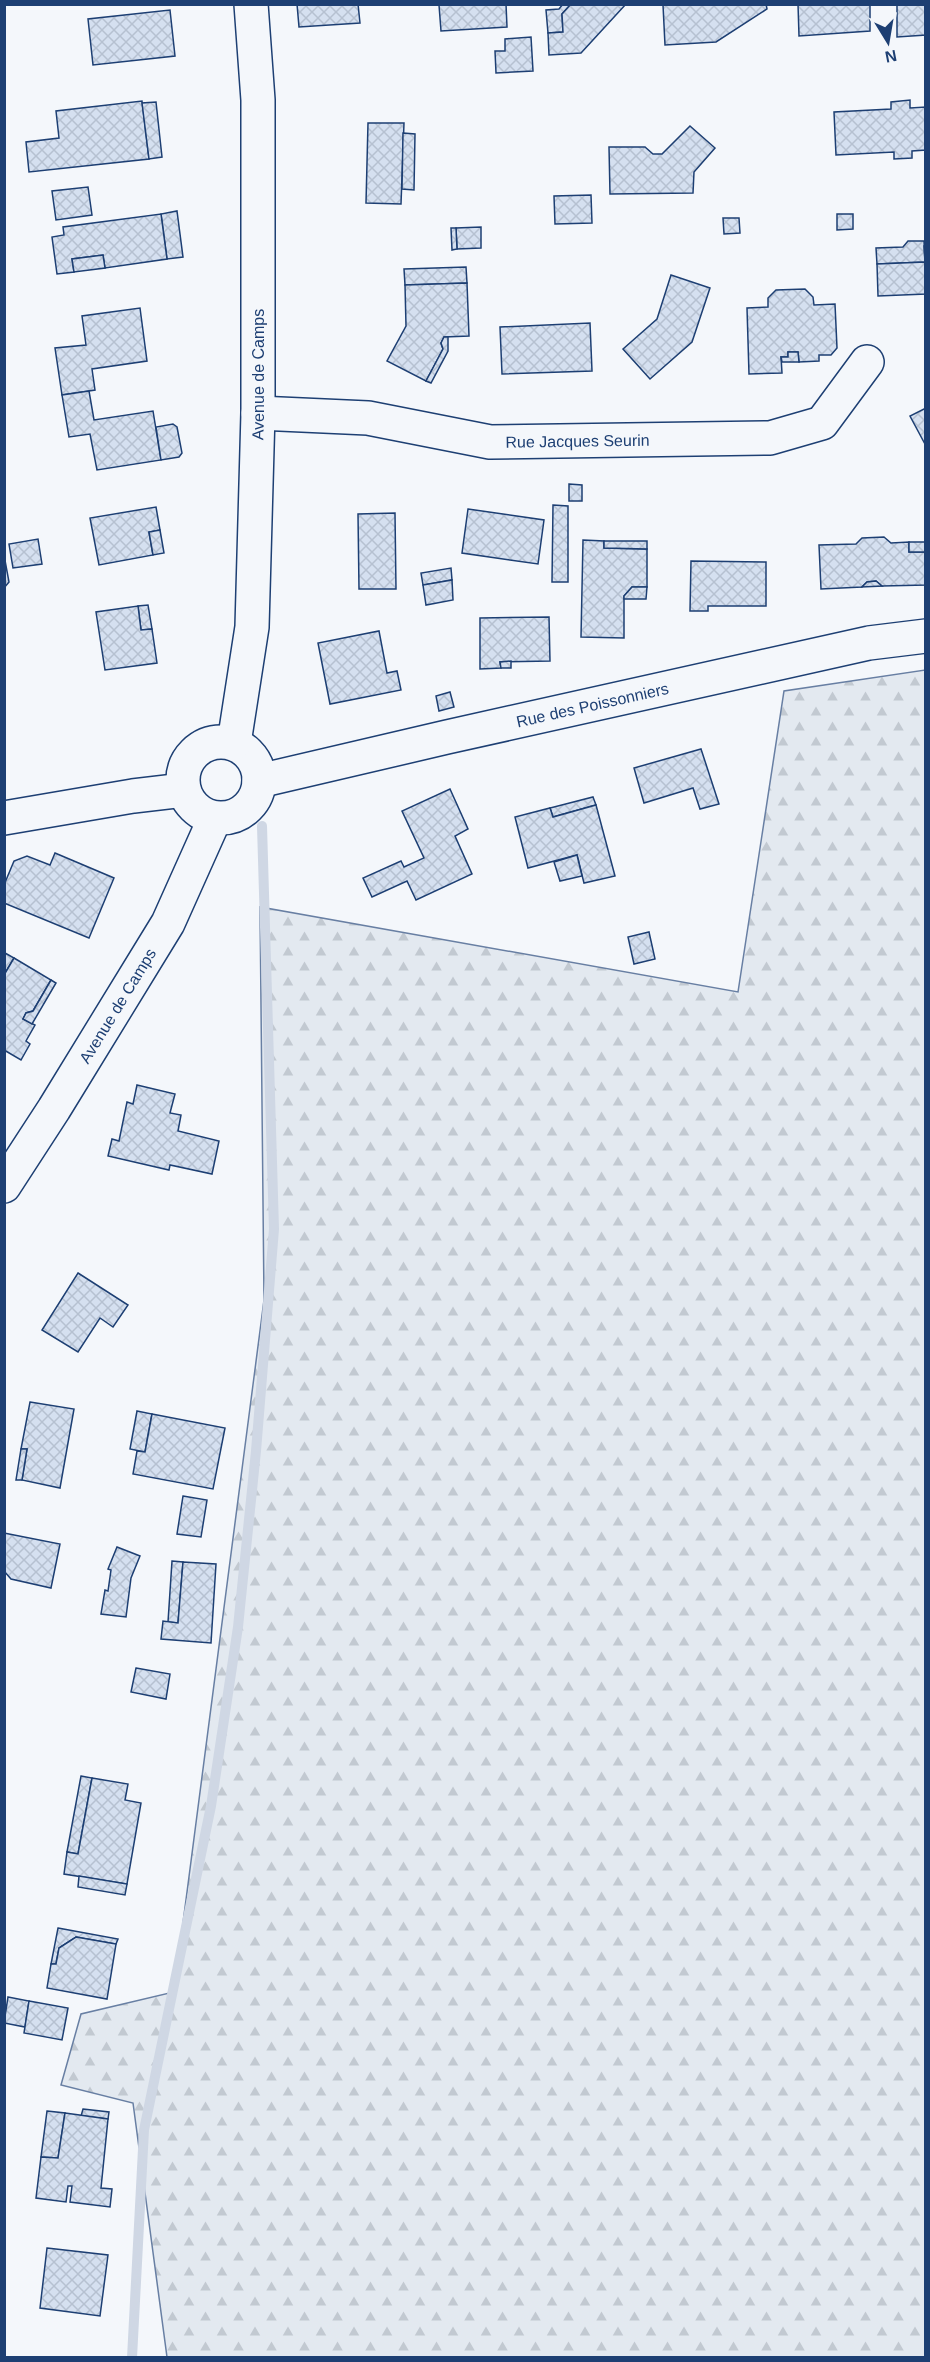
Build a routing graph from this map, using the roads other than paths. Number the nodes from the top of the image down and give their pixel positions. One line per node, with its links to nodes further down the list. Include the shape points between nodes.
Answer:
1 (252, 4): 3 (street, Avenue de Camps, via 258,100)
2 (867, 362): 3 (street, Rue Jacques Seurin, via 822,423 770,438 490,442 368,418)
3 (258, 413): 5 (street, Avenue de Camps, via 252,627)
4 (926, 636): 6 (street, Rue des Poissonniers, via 845,648)
5 (234, 743): 6 (street, via 253,758); 7 (street, via 210,743 198,748 184,769)
6 (259, 782): 9 (street, via 257,793 246,808 228,817)
7 (184, 790): 8 (street); 9 (street, via 192,806)
8 (4, 818)
9 (215, 818): 10 (street, Avenue de Camps, via 168,923)
10 (4, 1186)

